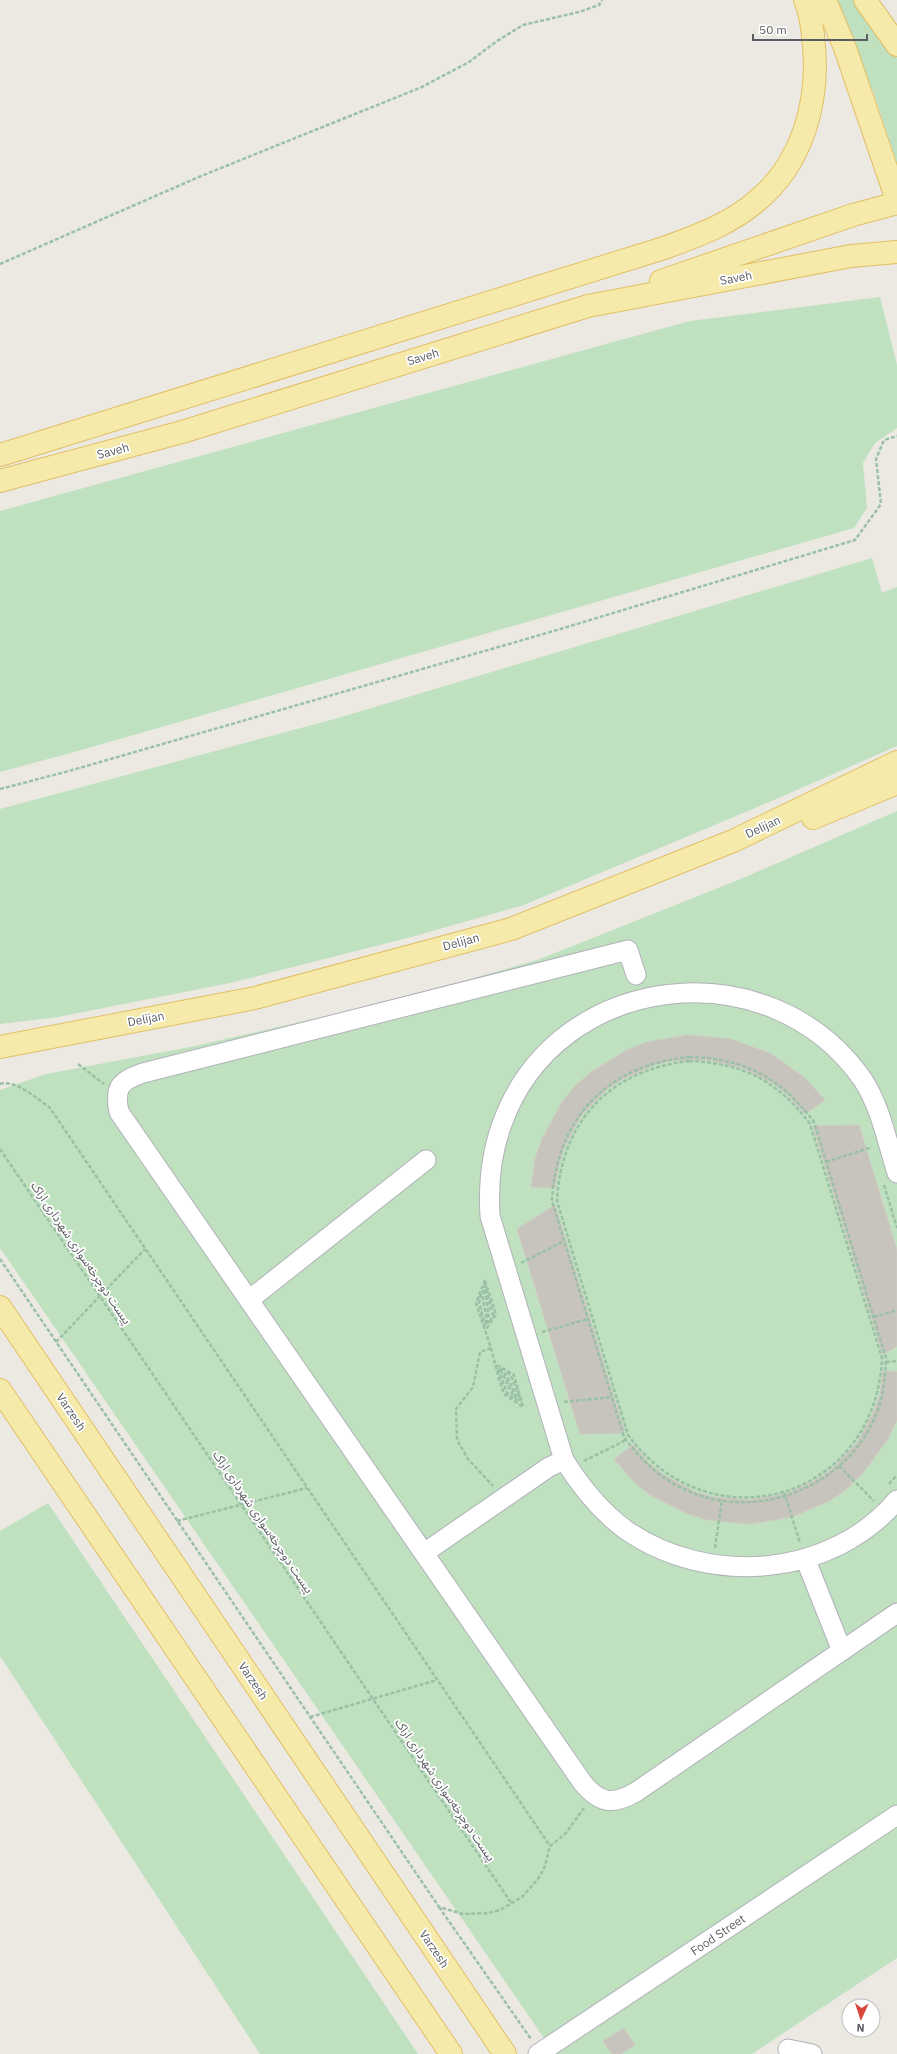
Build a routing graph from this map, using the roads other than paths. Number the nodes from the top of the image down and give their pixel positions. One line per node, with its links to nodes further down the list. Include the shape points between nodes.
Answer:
1 (805, 0): 9 (main road, via 813,36 816,68 813,104 801,141 783,173 758,200 728,221 700,235 664,248)
2 (824, 0): 5 (main road, via 845,48)
3 (864, 0): 4 (main road)
4 (897, 45)
5 (897, 200)
6 (897, 203): 8 (main road, via 853,215)
7 (897, 252): 8 (main road, Saveh, via 851,256)
8 (588, 306): 10 (main road, Saveh, via 182,432)
9 (0, 454)
10 (0, 481)
11 (897, 762): 13 (main road, Delijan)
12 (897, 783): 13 (main road, via 820,816)
13 (733, 841): 15 (main road, Delijan, via 511,929 254,998)
14 (636, 975): 20 (street, via 628,950 126,1079 117,1094 119,1112)
15 (0, 1048)
16 (880, 1119): 17 (street); 19 (street); 23 (street, via 874,1100 850,1063 818,1034 781,1012 741,997 698,992 655,996 612,1009 571,1032 537,1064 523,1082 502,1124 490,1169 490,1216 517,1268)
17 (897, 1136)
18 (426, 1160): 20 (street)
19 (890, 1179)
20 (249, 1300): 26 (street)
21 (0, 1307): 33 (main road, Varzesh)
22 (0, 1390): 32 (main road)
23 (573, 1459): 25 (street, via 577,1480 608,1515 626,1530 667,1552 714,1553 758,1567); 26 (street, via 550,1466)
24 (882, 1500): 25 (street, via 862,1530 844,1542)
25 (801, 1547): 28 (street)
26 (424, 1553): 28 (street, via 582,1782 593,1795 610,1801 623,1800)
27 (897, 1613): 28 (street)
28 (842, 1651)
29 (897, 1815): 31 (street, Food Street)
30 (788, 2049): 34 (street)
31 (539, 2053)
32 (451, 2054)
33 (505, 2054)
34 (812, 2054)

